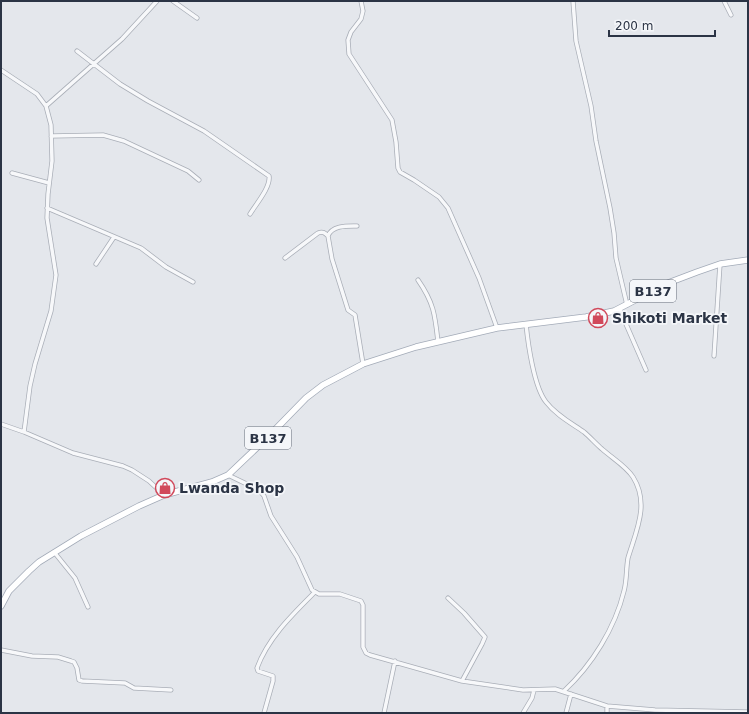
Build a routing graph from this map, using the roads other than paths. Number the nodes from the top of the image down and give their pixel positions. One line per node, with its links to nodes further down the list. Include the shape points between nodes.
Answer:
1 (157, 1): 9 (street, via 122,39)
2 (173, 1): 7 (street)
3 (361, 1): 30 (street, via 363,11 348,40 349,54 392,120 399,171 438,197 448,208 479,278)
4 (573, 1): 27 (street, via 576,41 591,106)
5 (724, 1): 6 (street)
6 (731, 15)
7 (197, 18)
8 (77, 51): 9 (street)
9 (93, 64): 11 (street); 17 (street, via 148,101 204,131 269,176 268,187)
10 (1, 70): 11 (street, via 37,94)
11 (46, 106): 12 (street)
12 (51, 136): 14 (street, via 103,135 124,141 188,171); 15 (street, via 52,161)
13 (12, 173): 15 (street)
14 (199, 180)
15 (49, 183): 16 (street)
16 (47, 208): 20 (street); 36 (street, via 56,275 51,311 30,386)
17 (250, 214)
18 (357, 226): 19 (street, via 338,228)
19 (328, 236): 21 (street, via 318,232); 33 (street, via 332,259 348,310 355,315)
20 (114, 237): 23 (street); 26 (street, via 141,248 166,267)
21 (285, 258)
22 (748, 260): 24 (main road, B137)
23 (96, 264)
24 (720, 264): 27 (main road, B137, via 668,283); 32 (street)
25 (418, 280): 31 (street, via 435,313)
26 (193, 282)
27 (626, 304): 28 (main road, B137)
28 (619, 308): 29 (main road, B137, via 586,317); 34 (street)
29 (526, 324): 30 (main road, B137); 49 (street, via 527,341 538,387 545,400 632,476 642,507 627,566 625,589 613,622 590,662)
30 (497, 328): 31 (main road, B137)
31 (438, 342): 33 (main road, B137)
32 (714, 356)
33 (363, 364): 37 (main road, B137, via 323,385 306,398)
34 (646, 370)
35 (1, 424): 36 (street)
36 (24, 432): 38 (street, via 73,453 132,470)
37 (228, 475): 38 (main road, B137); 40 (street, via 262,492 271,516)
38 (164, 495): 39 (main road, B137, via 105,523)
39 (54, 552): 42 (main road, B137, via 16,583); 43 (street, via 75,578)
40 (315, 592): 45 (street, via 348,596 362,601 364,650 370,655); 54 (street, via 278,631 259,662 258,671 273,676)
41 (448, 598): 46 (street, via 484,637)
42 (1, 606)
43 (88, 607)
44 (1, 650): 47 (street, via 71,661 75,664 79,680 82,681 125,683 134,688)
45 (395, 661): 46 (street); 55 (street)
46 (462, 681): 48 (street)
47 (171, 690)
48 (534, 690): 49 (street, via 549,688); 56 (street)
49 (564, 691): 50 (street)
50 (571, 694): 51 (street); 57 (street)
51 (607, 706): 52 (street); 58 (street)
52 (653, 711): 53 (street)
53 (748, 712)
54 (264, 713)
55 (384, 713)
56 (523, 713)
57 (566, 713)
58 (606, 713)

